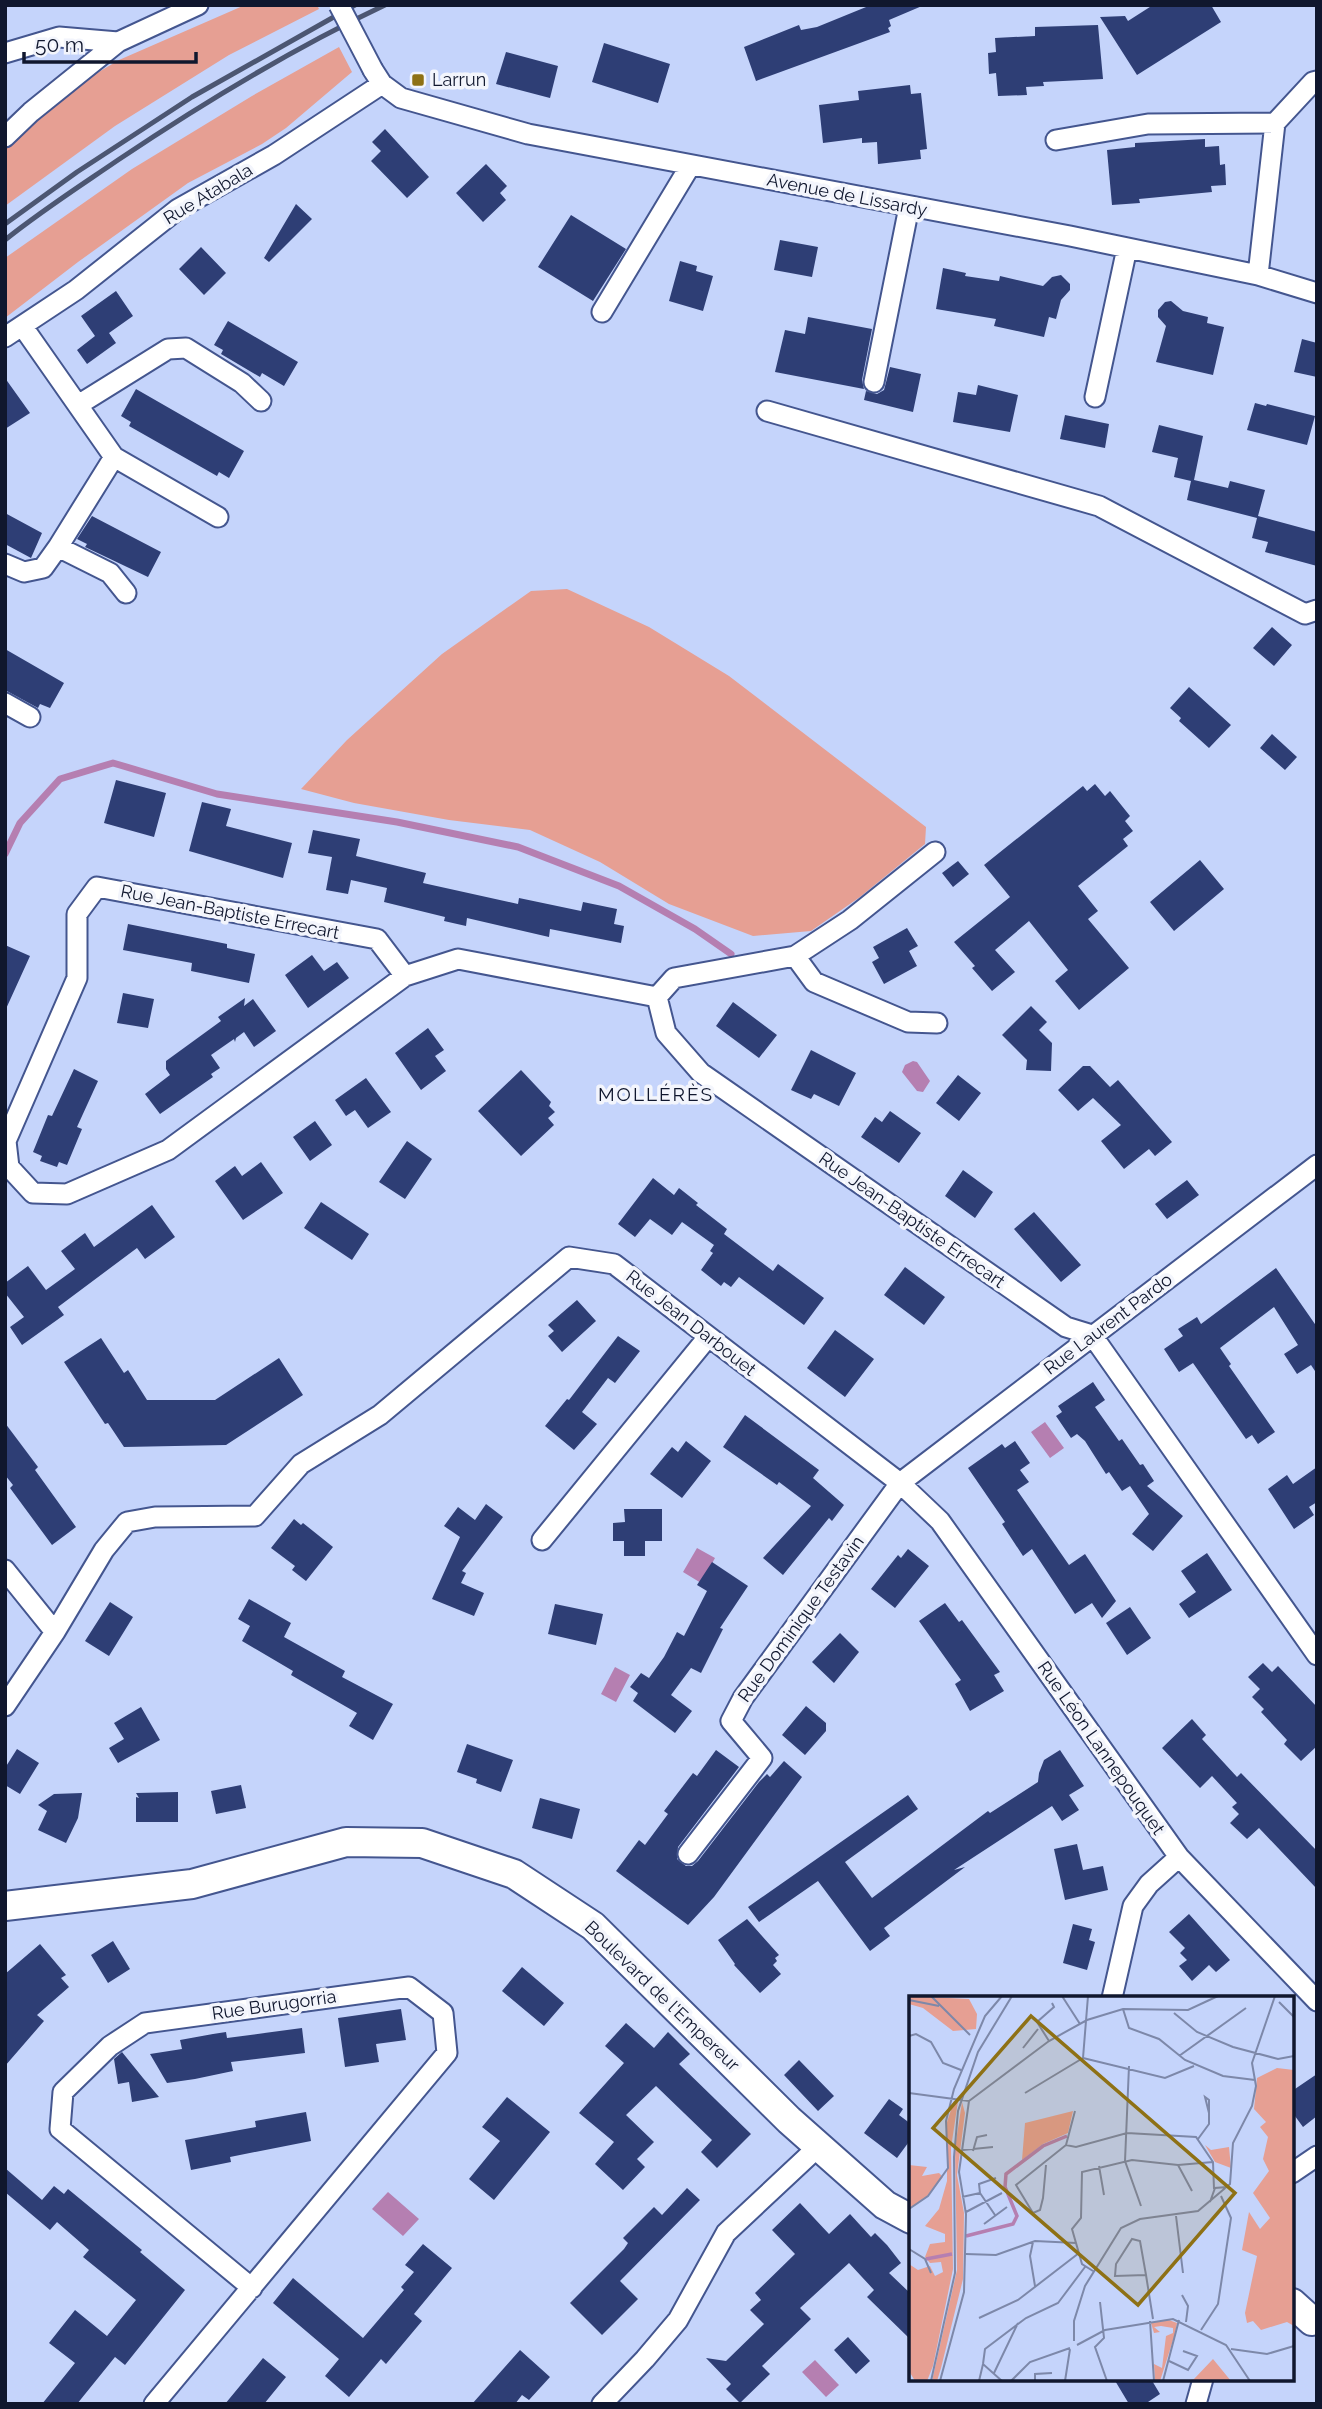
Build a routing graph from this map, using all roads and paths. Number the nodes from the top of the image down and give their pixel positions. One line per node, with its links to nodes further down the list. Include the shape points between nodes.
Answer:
1 (198, 5): 3 (street)
2 (339, 5): 5 (street, bridge)
3 (118, 42): 4 (street, via 60,37); 8 (street)
4 (5, 53)
5 (378, 77): 10 (street, Avenue de Lissardy, via 401,98 528,134); 16 (street, Rue Atabala, via 274,155 178,209)
6 (1317, 81): 7 (street)
7 (1275, 123): 9 (street, via 1149,124); 13 (street)
8 (5, 137)
9 (1056, 140)
10 (690, 166): 11 (street, Avenue de Lissardy); 15 (street)
11 (909, 207): 12 (street, Avenue de Lissardy); 18 (street)
12 (1126, 248): 13 (street, Avenue de Lissardy); 19 (street)
13 (1258, 275): 14 (street, Avenue de Lissardy)
14 (1317, 293)
15 (602, 313)
16 (23, 327): 17 (street, Rue Atabala); 21 (street)
17 (5, 337)
18 (874, 382)
19 (1095, 397)
20 (261, 401): 21 (street, via 242,383 186,348 168,349)
21 (78, 405): 23 (street)
22 (767, 411): 28 (street, via 1099,506 1305,614)
23 (114, 457): 24 (street); 25 (street)
24 (218, 517)
25 (58, 547): 26 (street, via 43,568 24,572); 27 (street, via 110,573)
26 (5, 564)
27 (125, 593)
28 (1317, 610)
29 (5, 703): 30 (street)
30 (30, 717)
31 (935, 852): 32 (street, via 850,920)
32 (795, 956): 34 (street, via 674,978); 35 (street, via 814,982 908,1022)
33 (405, 976): 33 (street, Rue Jean-Baptiste Errecart, via 377,939 97,887 77,914 77,978 6,1141 9,1167 33,1193 67,1194 168,1150); 34 (street, Rue Jean-Baptiste Errecart, via 458,959)
34 (657, 997): 37 (street, Rue Jean-Baptiste Errecart, via 666,1032 701,1073 1066,1327)
35 (937, 1023)
36 (1317, 1166): 37 (street, Rue Laurent Pardo)
37 (1092, 1335): 39 (street, Rue Laurent Pardo); 43 (street)
38 (708, 1337): 39 (street, Rue Jean Darbouet); 40 (street); 42 (street, Rue Jean Darbouet, via 614,1264 569,1257 380,1415 301,1464 255,1516 155,1517 127,1522 104,1550)
39 (900, 1483): 45 (street, Rue Dominique Testavin, via 743,1698 731,1721 762,1758); 46 (street, Rue Léon Lannepouquet, via 940,1521)
40 (541, 1540)
41 (5, 1570): 42 (street)
42 (55, 1632): 44 (street)
43 (1317, 1655)
44 (5, 1706)
45 (688, 1854)
46 (1179, 1857): 48 (street, via 1133,1906); 49 (street, Rue Léon Lannepouquet)
47 (5, 1906): 50 (main road, Boulevard de l'Empereur, via 192,1884 346,1842 422,1843 514,1874 593,1926)
48 (1112, 1996)
49 (1317, 2001)
50 (819, 2146): 53 (main road, Boulevard de l'Empereur, via 885,2205); 56 (street, via 726,2233 678,2320)
51 (1317, 2156): 52 (street)
52 (1294, 2172)
53 (909, 2218)
54 (252, 2288): 54 (street, Rue Burugorria, via 60,2129 63,2092 110,2046 145,2023 409,1987 443,2013 447,2053); 55 (street, Rue Burugorria)
55 (154, 2404)
56 (602, 2404)

